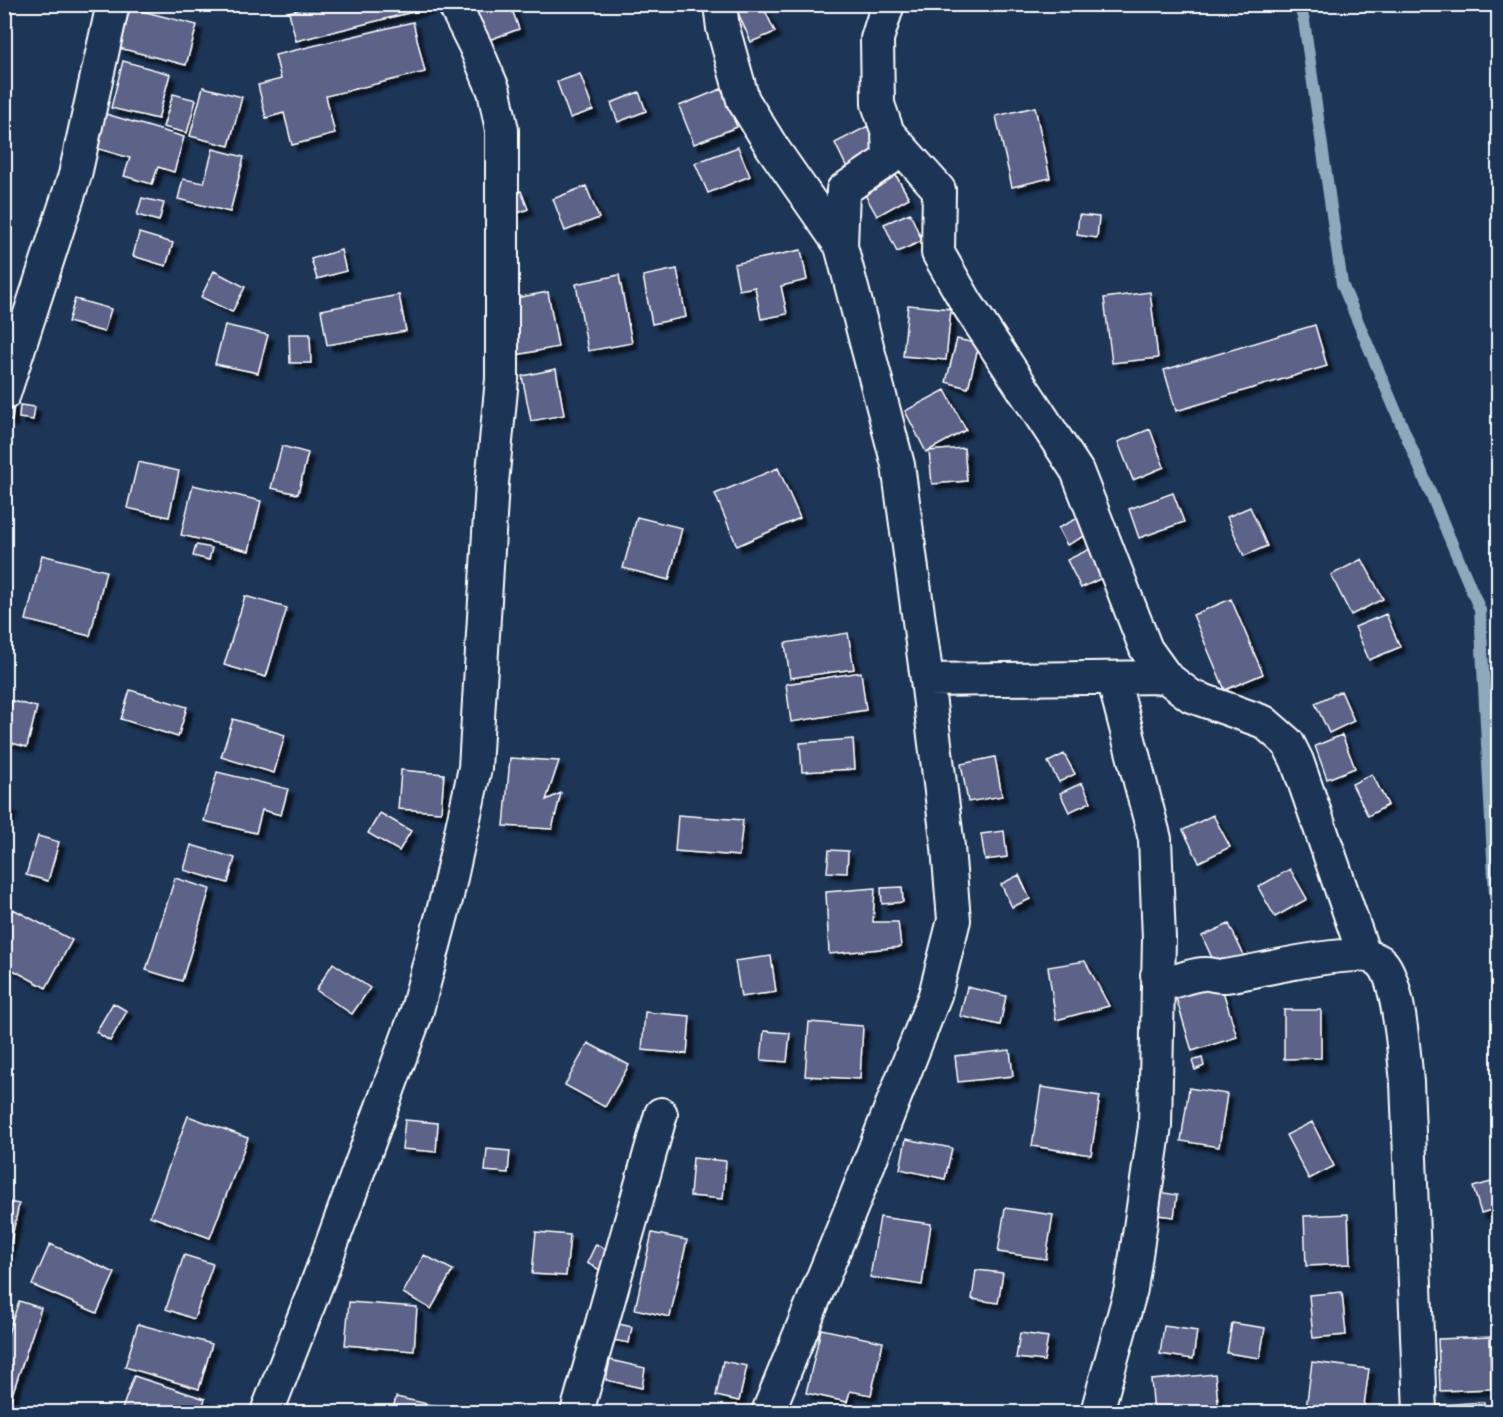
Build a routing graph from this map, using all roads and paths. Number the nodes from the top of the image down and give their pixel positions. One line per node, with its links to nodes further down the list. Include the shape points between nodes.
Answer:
1 (113, 4): 7 (street, via 75,175)
2 (454, 4): 14 (street, via 494,91 502,130 502,379 492,483 476,768 416,1014)
3 (720, 4): 6 (street, via 743,100)
4 (888, 4): 5 (street, via 877,39 878,104)
5 (888, 133): 6 (street, via 889,159 843,189); 8 (street, via 939,190 938,253 1077,471 1146,649)
6 (841, 246): 10 (street, via 898,465)
7 (4, 394)
8 (1166, 677): 9 (street); 11 (street, via 1191,696 1264,722 1288,743)
9 (1113, 678): 10 (street); 12 (street, via 1155,839)
10 (927, 680): 16 (street, via 954,920 935,995)
11 (1364, 955): 12 (street, via 1294,962 1224,976 1204,974 1172,982); 18 (street, via 1381,962 1390,978 1402,1030)
12 (1157, 975): 17 (street, via 1155,1126 1131,1289)
13 (662, 1114): 15 (street)
14 (267, 1413)
15 (577, 1413)
16 (768, 1413)
17 (1096, 1413)
18 (1420, 1413)

